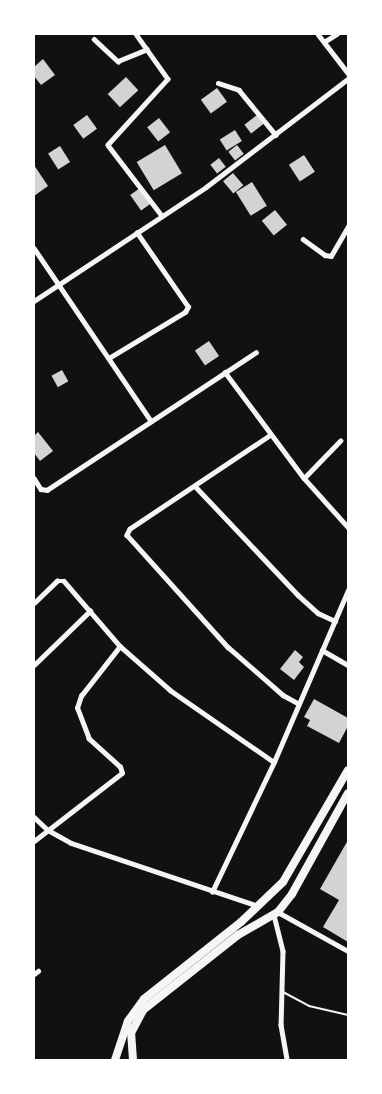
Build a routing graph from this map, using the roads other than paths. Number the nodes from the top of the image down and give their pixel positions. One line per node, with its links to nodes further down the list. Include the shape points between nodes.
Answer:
1 (136, 34): 6 (street)
2 (318, 34): 5 (street)
3 (337, 34): 5 (street)
4 (94, 39): 6 (street, via 118,61)
5 (324, 42): 7 (street)
6 (147, 49): 11 (street, via 168,79 108,146)
7 (348, 74)
8 (348, 79): 10 (street)
9 (218, 83): 10 (street, via 239,90)
10 (276, 135): 11 (street)
11 (162, 216): 13 (street)
12 (348, 227): 14 (street, via 331,256 325,256)
13 (137, 233): 16 (street); 19 (street, via 188,307 185,312)
14 (303, 239)
15 (34, 248): 16 (street)
16 (59, 285): 17 (street); 19 (street)
17 (34, 301)
18 (256, 352): 20 (street)
19 (109, 358): 21 (street)
20 (225, 372): 21 (street); 22 (street)
21 (151, 421): 24 (street, via 47,490 42,489)
22 (271, 435): 25 (street); 26 (street)
23 (340, 441): 25 (street)
24 (34, 478)
25 (304, 478): 27 (street)
26 (195, 486): 31 (street, via 298,595 318,612); 36 (street, via 130,529 128,538 228,647 283,695)
27 (348, 527)
28 (348, 590): 31 (street)
29 (34, 603): 30 (street, via 60,580 67,583)
30 (90, 611): 32 (street); 34 (street)
31 (335, 620): 33 (street)
32 (120, 646): 37 (street, via 170,690); 41 (street, via 81,696 77,708 89,740 120,767 122,773)
33 (322, 650): 35 (street); 36 (street)
34 (34, 665)
35 (348, 665)
36 (299, 704): 37 (street)
37 (274, 762): 43 (street)
38 (348, 770): 44 (highway, via 284,882)
39 (348, 793): 45 (highway, via 292,894)
40 (34, 817): 41 (street)
41 (48, 830): 42 (street); 43 (street, via 71,843)
42 (34, 841)
43 (212, 892): 44 (street)
44 (260, 907): 49 (highway, via 144,999 128,1021)
45 (276, 913): 46 (street); 47 (street, via 283,951); 50 (highway, via 238,935 147,1005 131,1033)
46 (348, 951)
47 (283, 992): 48 (lane, via 309,1006); 51 (street, via 282,1035)
48 (348, 1014)
49 (115, 1060)
50 (133, 1060)
51 (287, 1060)

